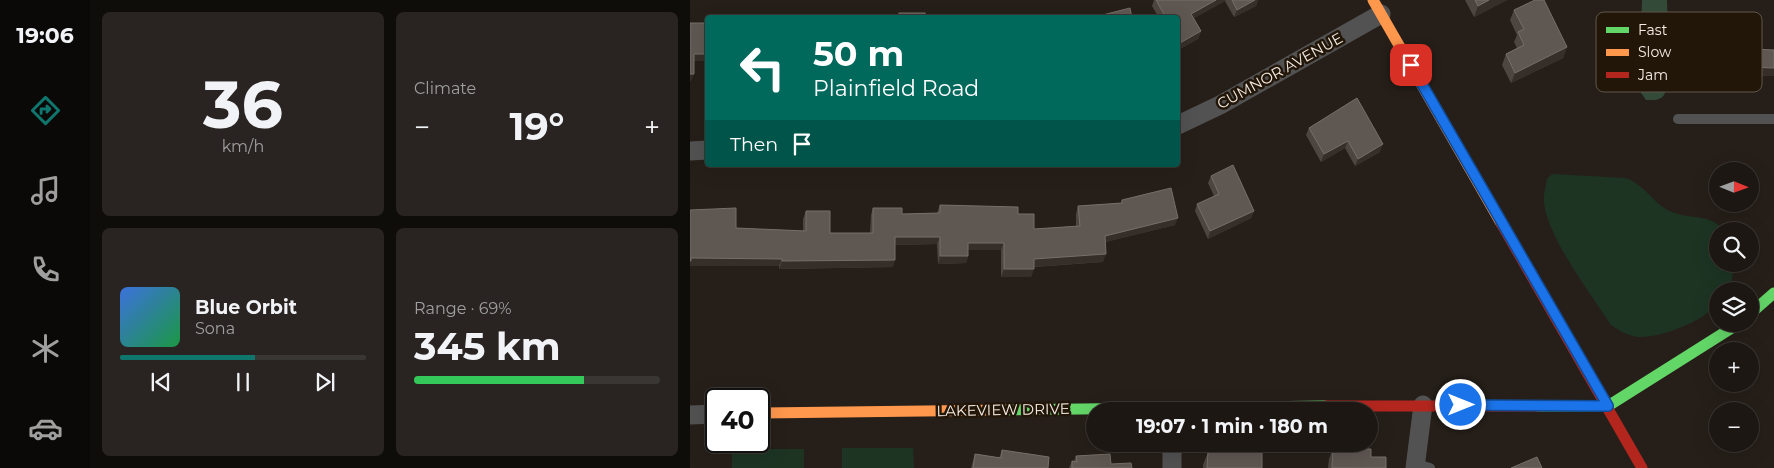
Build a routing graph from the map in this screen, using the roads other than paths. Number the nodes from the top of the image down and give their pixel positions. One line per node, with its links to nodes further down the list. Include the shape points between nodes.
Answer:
1 (1377, 7): 4 (street, CUMNOR AVENUE, via 1220,105); 12 (street)
2 (1678, 119): 3 (lane)
3 (1774, 119)
4 (1180, 124)
5 (705, 150): 6 (street)
6 (690, 151)
7 (1774, 293): 8 (street)
8 (1759, 306)
9 (1725, 332): 12 (street)
10 (1423, 405): 11 (street, LAKEVIEW DRIVE); 12 (street, LAKEVIEW DRIVE); 18 (street)
11 (1378, 406)
12 (1608, 406): 20 (street)
13 (1086, 410): 14 (street, LAKEVIEW DRIVE)
14 (770, 413)
15 (705, 414): 16 (street)
16 (690, 415)
17 (1172, 452): 19 (street)
18 (1420, 466)
19 (1172, 468)
20 (1642, 468)

